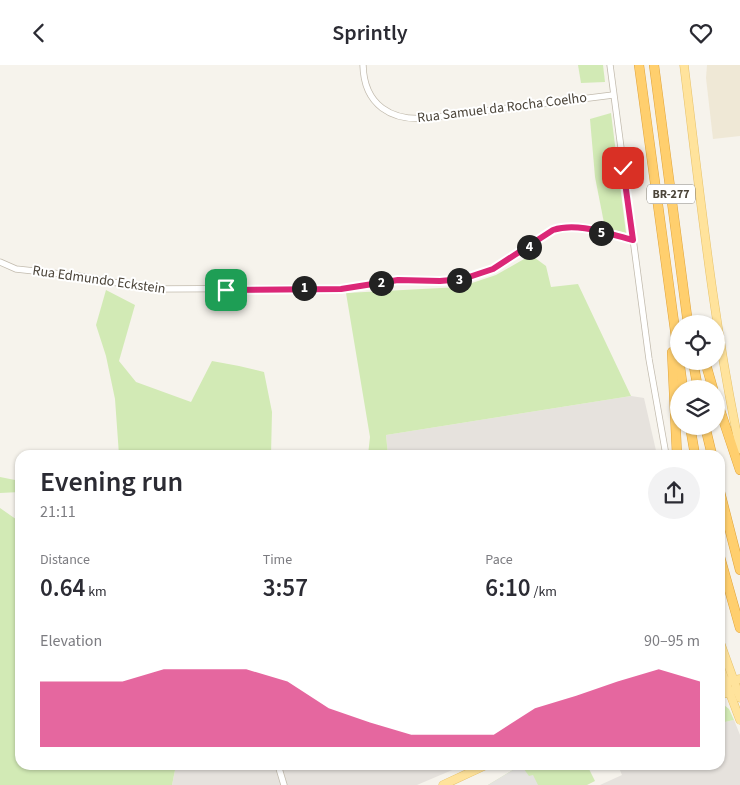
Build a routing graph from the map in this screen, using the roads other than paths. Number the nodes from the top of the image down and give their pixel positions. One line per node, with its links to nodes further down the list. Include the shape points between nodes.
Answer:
1 (363, 65): 6 (street, Rua Samuel da Rocha Coelho, via 366,84 376,103 406,118 429,118)
2 (610, 65): 6 (street)
3 (638, 65): 8 (highway, BR-277)
4 (654, 65): 10 (highway, BR-277)
5 (684, 65): 17 (main road, via 711,283)
6 (614, 95): 7 (street)
7 (633, 240): 9 (street, Rua Edmundo Eckstein, via 562,227 478,275 452,281 398,280 341,289 150,289 80,276 16,269); 18 (street)
8 (663, 250): 13 (highway, BR-277); 19 (highway)
9 (0, 262)
10 (684, 296): 11 (highway, BR-277); 12 (highway)
11 (687, 315)
12 (690, 315)
13 (682, 380)
14 (725, 424): 22 (highway)
15 (692, 435): 20 (highway)
16 (707, 435): 21 (highway)
17 (740, 449)
18 (665, 450)
19 (677, 450)
20 (694, 450)
21 (711, 450)
22 (740, 470)
23 (725, 511): 24 (highway)
24 (740, 570)
25 (725, 575): 26 (highway)
26 (740, 628)
27 (725, 666): 28 (main road)
28 (728, 680): 29 (main road)
29 (737, 692): 30 (main road)
30 (740, 720)
31 (280, 770): 33 (street)
32 (468, 770): 34 (main road)
33 (284, 785)
34 (443, 785)

